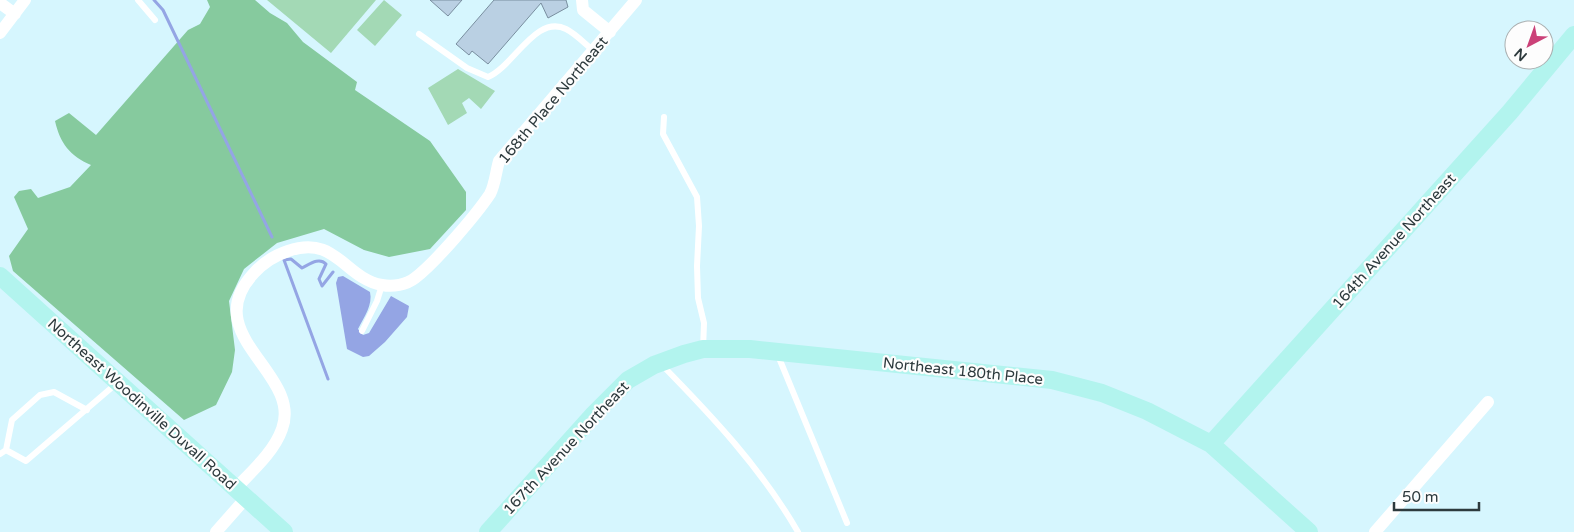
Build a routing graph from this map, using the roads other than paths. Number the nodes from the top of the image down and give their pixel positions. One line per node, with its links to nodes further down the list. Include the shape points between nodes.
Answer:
1 (25, 0): 6 (street)
2 (138, 0): 7 (lane)
3 (582, 0): 8 (street, 168th Place Northeast, via 583,10)
4 (636, 0): 8 (street, 168th Place Northeast)
5 (0, 3): 6 (street)
6 (15, 14): 9 (street)
7 (154, 20)
8 (610, 32): 12 (street, 168th Place Northeast)
9 (0, 33)
10 (419, 34): 12 (lane, via 467,68 488,77 499,72 539,30 550,26 566,29)
11 (1574, 35): 23 (street, 164th Avenue Northeast, via 1510,112)
12 (594, 51): 15 (street, 168th Place Northeast, via 499,161 491,192 433,261 414,279 399,286)
13 (664, 117): 17 (lane, via 663,134 697,197 700,226 696,266 704,323)
14 (0, 276): 20 (street, Northeast Woodinville Duvall Road)
15 (382, 285): 16 (lane); 25 (street, via 364,278 326,249 313,246 297,248 272,258 245,284 238,299 237,320 242,337 273,381 284,415 283,428 276,442)
16 (362, 330)
17 (703, 349): 18 (street, Northeast 180th Place); 19 (street, 167th Avenue Northeast)
18 (776, 352): 23 (street, Northeast 180th Place, via 1052,380 1102,393 1147,411); 26 (lane)
19 (660, 363): 29 (street, 167th Avenue Northeast, via 628,380); 30 (lane, via 769,484)
20 (118, 382): 22 (lane); 25 (street, Northeast Woodinville Duvall Road)
21 (1488, 402): 32 (street)
22 (87, 410): 24 (lane, via 26,461); 24 (lane, via 54,392 40,395 12,420)
23 (1211, 444): 31 (street, Northeast 180th Place)
24 (3, 452)
25 (241, 493): 27 (street); 28 (street, Northeast Woodinville Duvall Road)
26 (847, 523)
27 (216, 532)
28 (284, 532)
29 (488, 532)
30 (798, 532)
31 (1309, 532)
32 (1375, 532)

